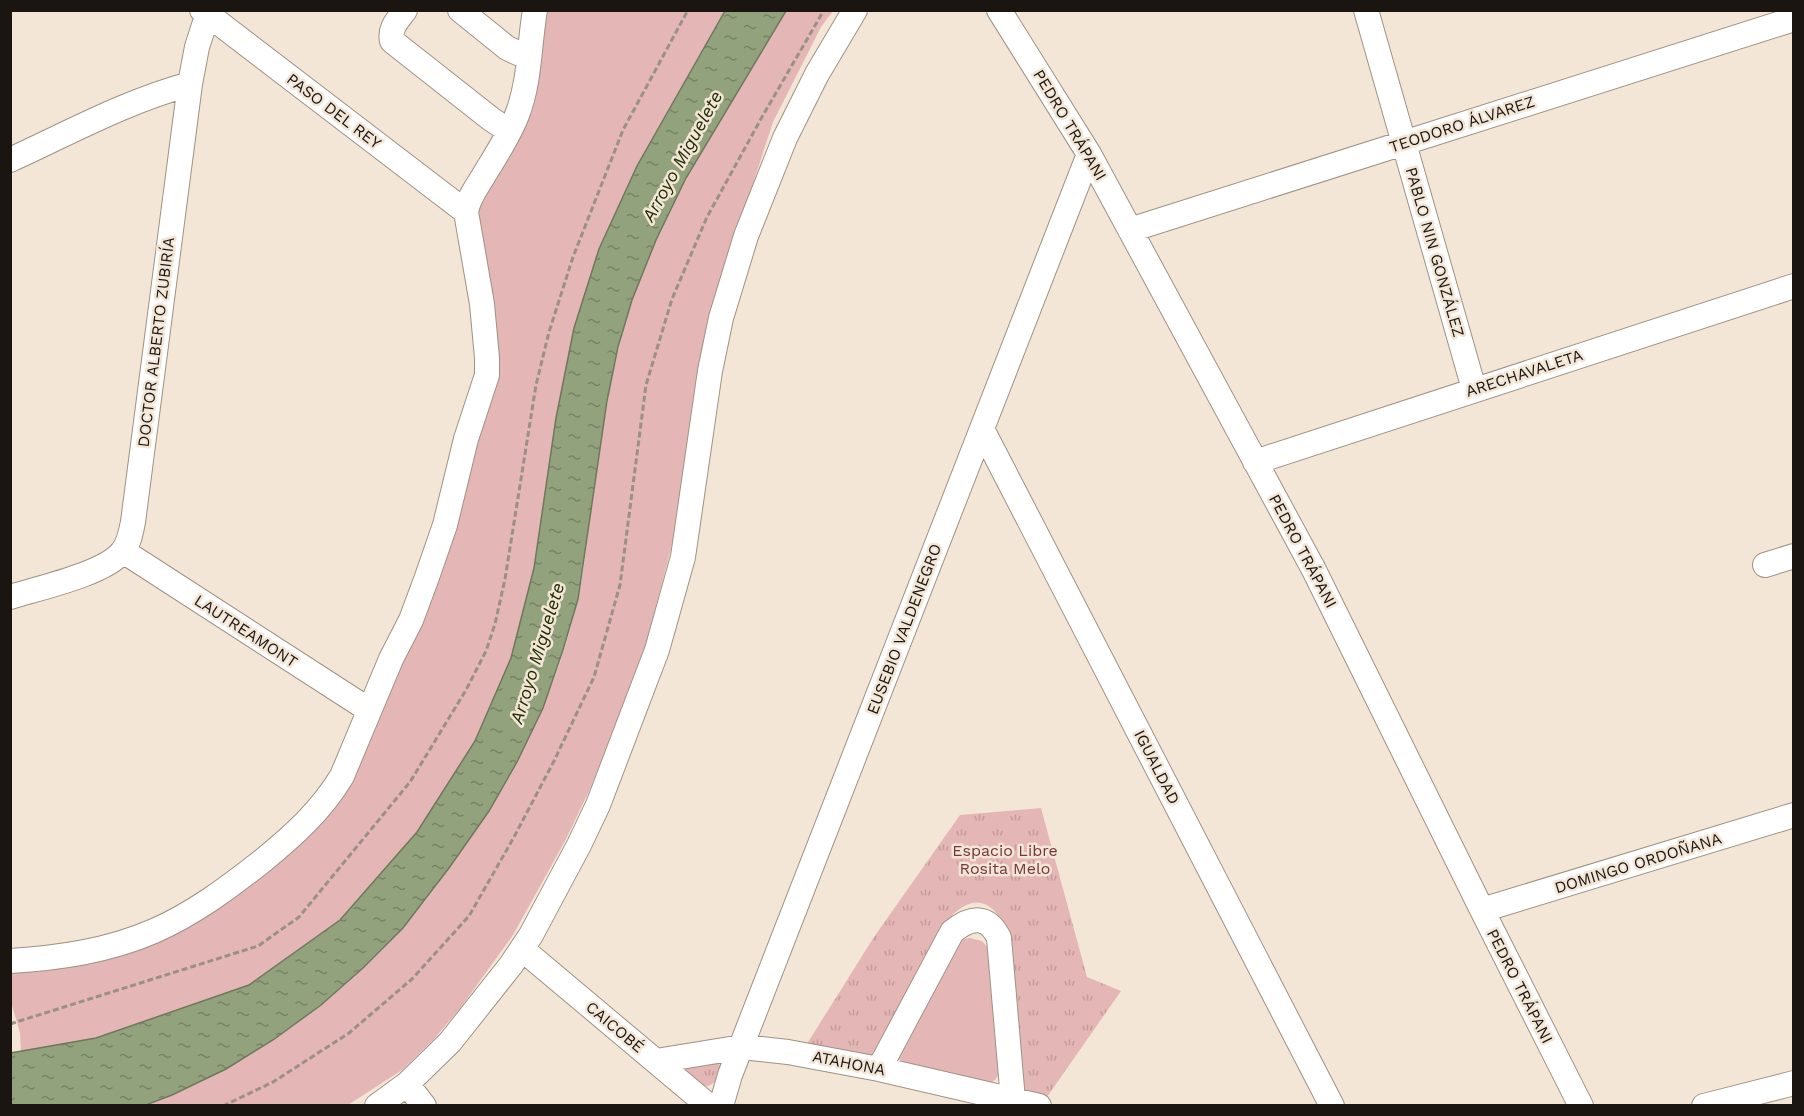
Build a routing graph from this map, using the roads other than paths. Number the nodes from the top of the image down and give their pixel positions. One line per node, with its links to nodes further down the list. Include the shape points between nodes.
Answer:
1 (405, 10): 11 (street, via 390,34 392,41)
2 (460, 10): 9 (street, via 507,48)
3 (535, 10): 9 (street)
4 (855, 10): 28 (street, via 785,138 730,286 710,371 683,557 657,650 598,805)
5 (999, 10): 13 (street, PEDRO TRÁPANI)
6 (1366, 10): 12 (street, PABLO NIN GONZÁLEZ)
7 (206, 12): 10 (street, DOCTOR ALBERTO ZUBIRÍA); 15 (street, PASO DEL REY)
8 (1794, 19): 12 (street, TEODORO ÁLVAREZ)
9 (529, 58): 11 (street, via 522,99)
10 (190, 84): 14 (street, via 133,103); 21 (street, DOCTOR ALBERTO ZUBIRÍA, via 133,522)
11 (510, 131): 15 (street, via 467,203)
12 (1404, 143): 16 (street, TEODORO ÁLVAREZ); 18 (street, PABLO NIN GONZÁLEZ)
13 (1089, 154): 16 (street, PEDRO TRÁPANI); 19 (street, EUSEBIO VALDENEGRO)
14 (10, 160)
15 (466, 212): 25 (street, via 482,304 487,375 427,577)
16 (1130, 230): 20 (street, PEDRO TRÁPANI)
17 (1794, 286): 18 (street, ARECHAVALETA)
18 (1474, 389): 20 (street, ARECHAVALETA)
19 (982, 429): 30 (street, EUSEBIO VALDENEGRO); 41 (street, IGUALDAD)
20 (1255, 462): 27 (street, PEDRO TRÁPANI, via 1314,570)
21 (123, 551): 24 (street, via 98,569); 25 (street, LAUTREAMONT)
22 (1794, 556): 23 (street)
23 (1765, 565)
24 (10, 597)
25 (369, 710): 29 (street, via 333,791 296,834 231,886 137,937 69,956)
26 (1794, 815): 27 (street, DOMINGO ORDOÑANA)
27 (1482, 910): 42 (street, PEDRO TRÁPANI)
28 (522, 949): 31 (street, CAICOBÉ); 34 (street, via 450,1042)
29 (10, 961)
30 (742, 1047): 31 (street, ATAHONA); 32 (street, ATAHONA); 39 (street, EUSEBIO VALDENEGRO)
31 (656, 1061): 38 (street, CAICOBÉ)
32 (879, 1069): 35 (street, ATAHONA); 35 (street, via 952,932 969,921 987,922 999,938)
33 (1794, 1083): 43 (street)
34 (407, 1084): 36 (street); 37 (street)
35 (1013, 1100): 40 (street, ATAHONA)
36 (377, 1106)
37 (424, 1106)
38 (709, 1106)
39 (721, 1106)
40 (1040, 1106)
41 (1332, 1106)
42 (1581, 1106)
43 (1704, 1106)

